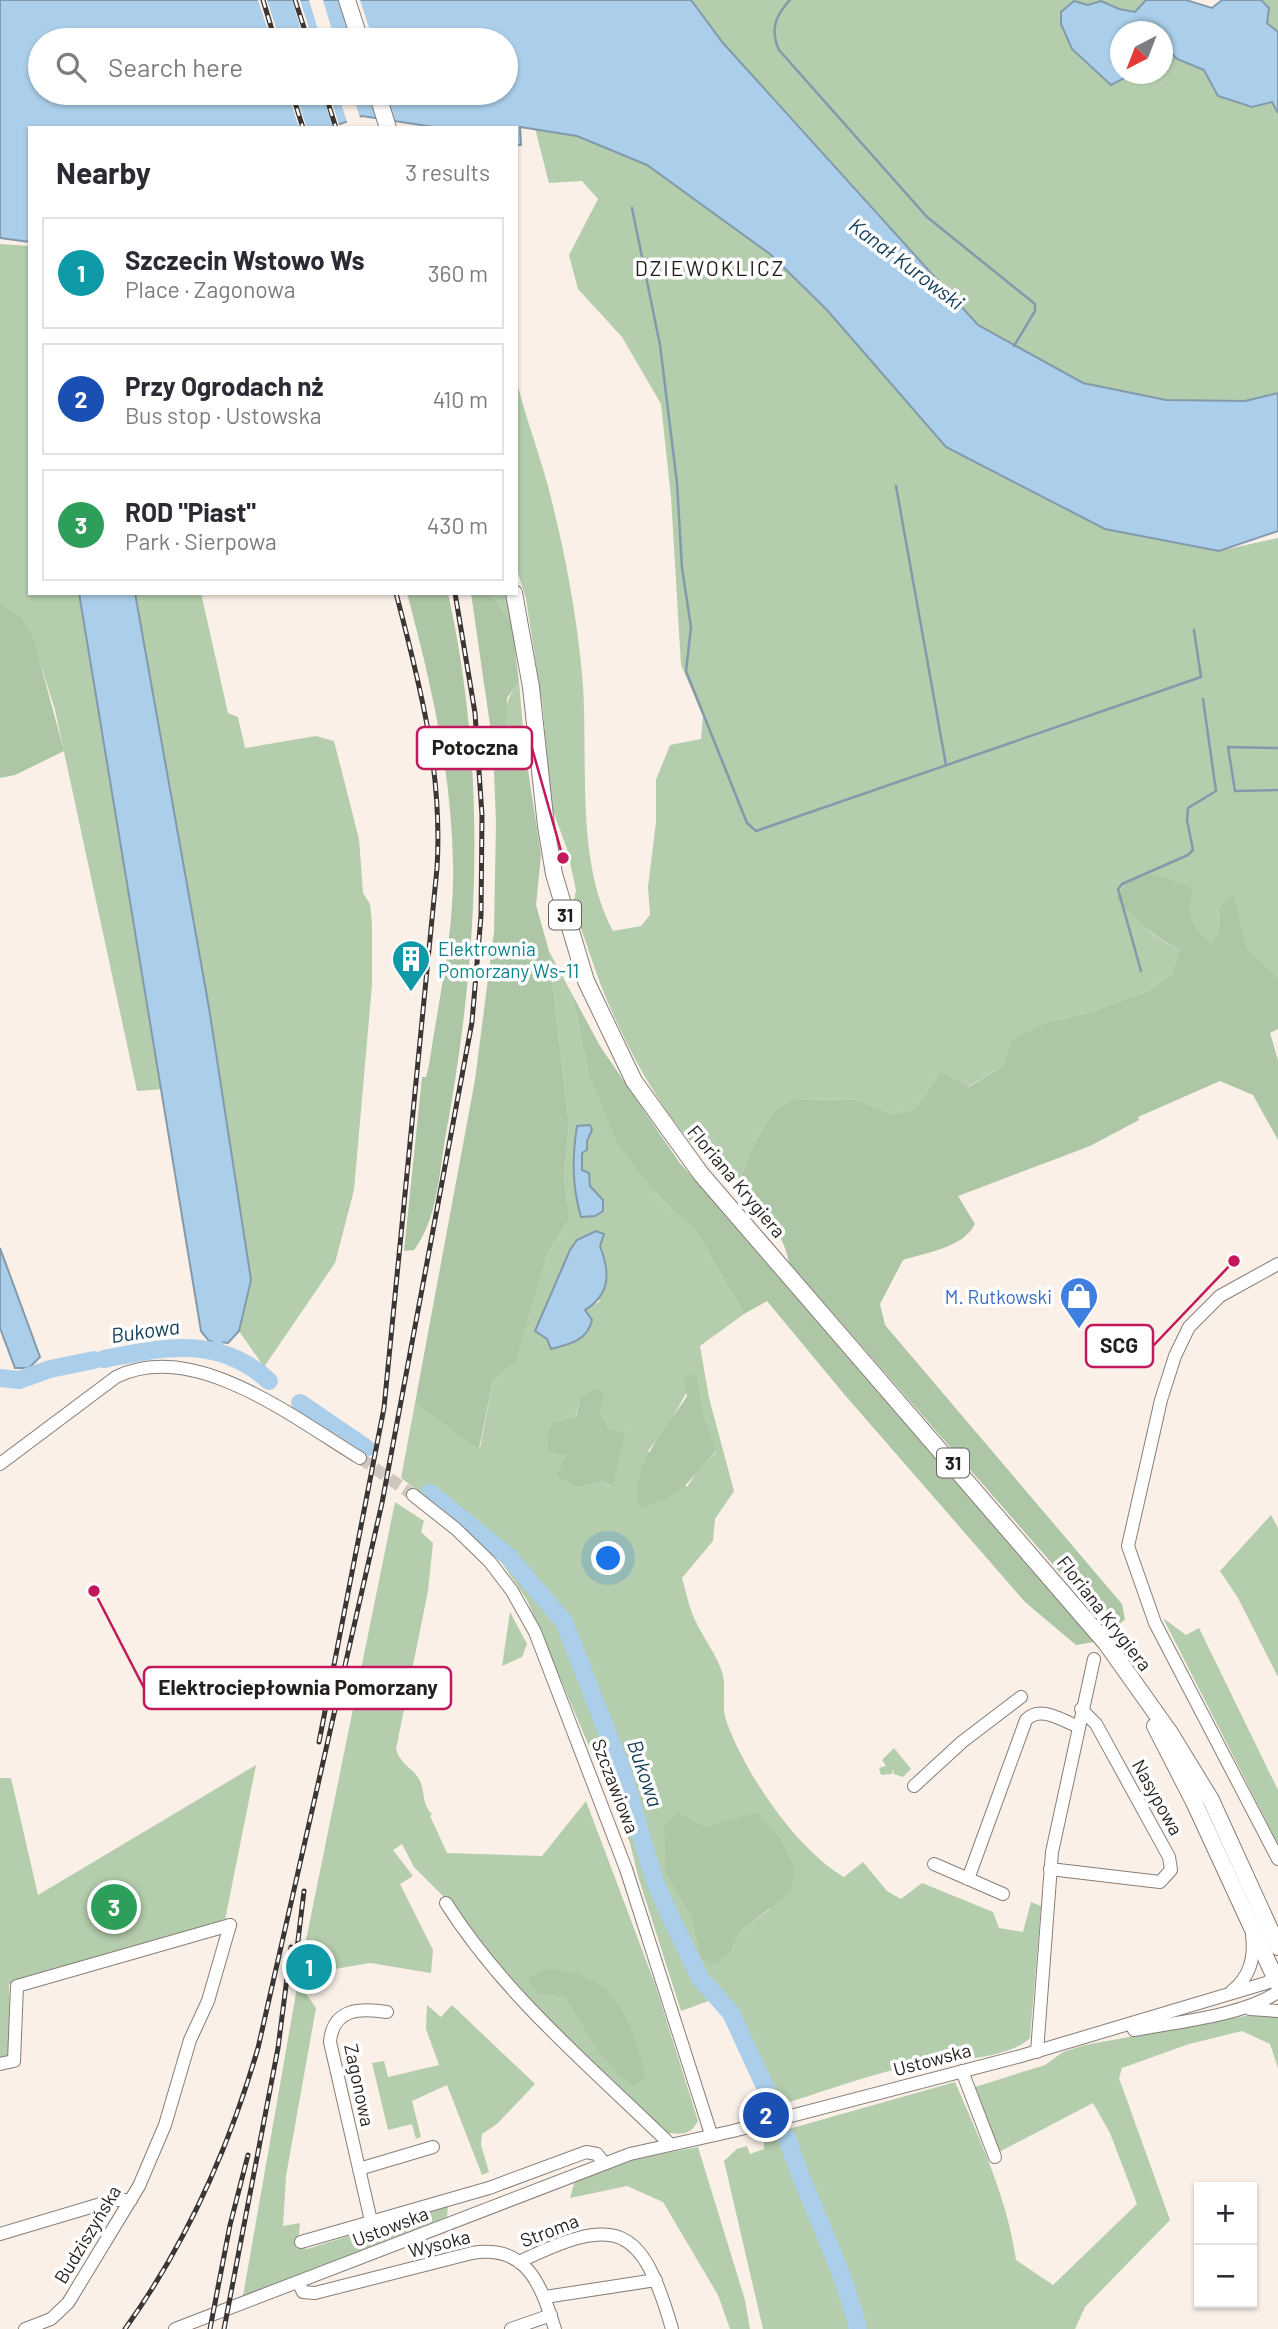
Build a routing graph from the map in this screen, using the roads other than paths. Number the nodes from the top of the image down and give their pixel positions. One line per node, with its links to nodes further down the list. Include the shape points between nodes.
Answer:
1 (347, 0): 2 (main road)
2 (356, 28)
3 (381, 105): 4 (main road)
4 (387, 126)
5 (514, 595): 12 (main road, Floriana Krygiera / 31, via 531,687 550,849 579,962 634,1081 677,1144 1071,1601)
6 (1274, 1266): 7 (street); 17 (street, via 1226,1292 1189,1327 1171,1367 1129,1538 1131,1560 1152,1617)
7 (1278, 1280)
8 (360, 1458): 9 (street, via 240,1387 192,1372 158,1368 116,1377)
9 (0, 1464)
10 (413, 1495): 35 (street, Szczawiowa, via 490,1562 535,1632 626,1869)
11 (1094, 1658): 14 (street)
12 (1138, 1692): 23 (main road, Floriana Krygiera / 31); 24 (main road, Floriana Krygiera / 31, via 1170,1733 1211,1800)
13 (1021, 1696): 16 (street)
14 (1081, 1709): 15 (street); 19 (street, Nasypowa, via 1096,1724 1171,1870 1160,1882)
15 (1077, 1726): 19 (street); 20 (street, via 1042,1713 1026,1720)
16 (914, 1786)
17 (1278, 1859)
18 (934, 1864): 20 (street)
19 (1049, 1870): 32 (street)
20 (968, 1879): 21 (street)
21 (1003, 1894)
22 (446, 1903): 36 (street, via 505,1984)
23 (1249, 1921): 26 (main road, Floriana Krygiera / 31); 27 (street, Ustowska, via 1250,1967 1242,1982)
24 (1272, 1926): 25 (main road, Floriana Krygiera / 31)
25 (1278, 1947)
26 (1276, 1983): 27 (street, Ustowska); 28 (street, Ustowska, via 1265,2000)
27 (1225, 1995): 31 (street, Ustowska)
28 (1236, 2009): 29 (street, Ustowska); 31 (street, Ustowska)
29 (1278, 2011)
30 (387, 2012): 40 (street, Zagonowa, via 346,2012 334,2024 331,2036)
31 (1082, 2039): 32 (street, Ustowska)
32 (1037, 2052): 34 (street, Ustowska)
33 (0, 2064): 41 (street, Budziszyńska, via 15,2061 16,1986 230,1925 160,2138)
34 (962, 2071): 35 (street, Ustowska); 38 (street)
35 (711, 2134): 36 (street, Ustowska)
36 (670, 2144): 39 (street, Ustowska)
37 (433, 2147): 40 (street)
38 (995, 2157)
39 (604, 2163): 42 (street, Ustowska, via 597,2154 586,2152 489,2188); 47 (street, Ustowska)
40 (359, 2169): 42 (street, Zagonowa)
41 (131, 2200): 43 (street, via 114,2200); 50 (street, Budziszyńska, via 63,2309)
42 (371, 2221): 44 (street, Ustowska)
43 (0, 2234)
44 (301, 2242)
45 (519, 2262): 46 (street, Stroma, via 580,2235 608,2235 638,2249); 47 (street, Wysoka, via 479,2252 315,2293 303,2292); 48 (street, via 534,2275)
46 (656, 2280): 48 (street); 54 (street, Stroma)
47 (298, 2282): 51 (street, Ustowska)
48 (545, 2297): 49 (street)
49 (551, 2315): 52 (street); 53 (street)
50 (25, 2329)
51 (175, 2329)
52 (511, 2329)
53 (555, 2329)
54 (672, 2329)

